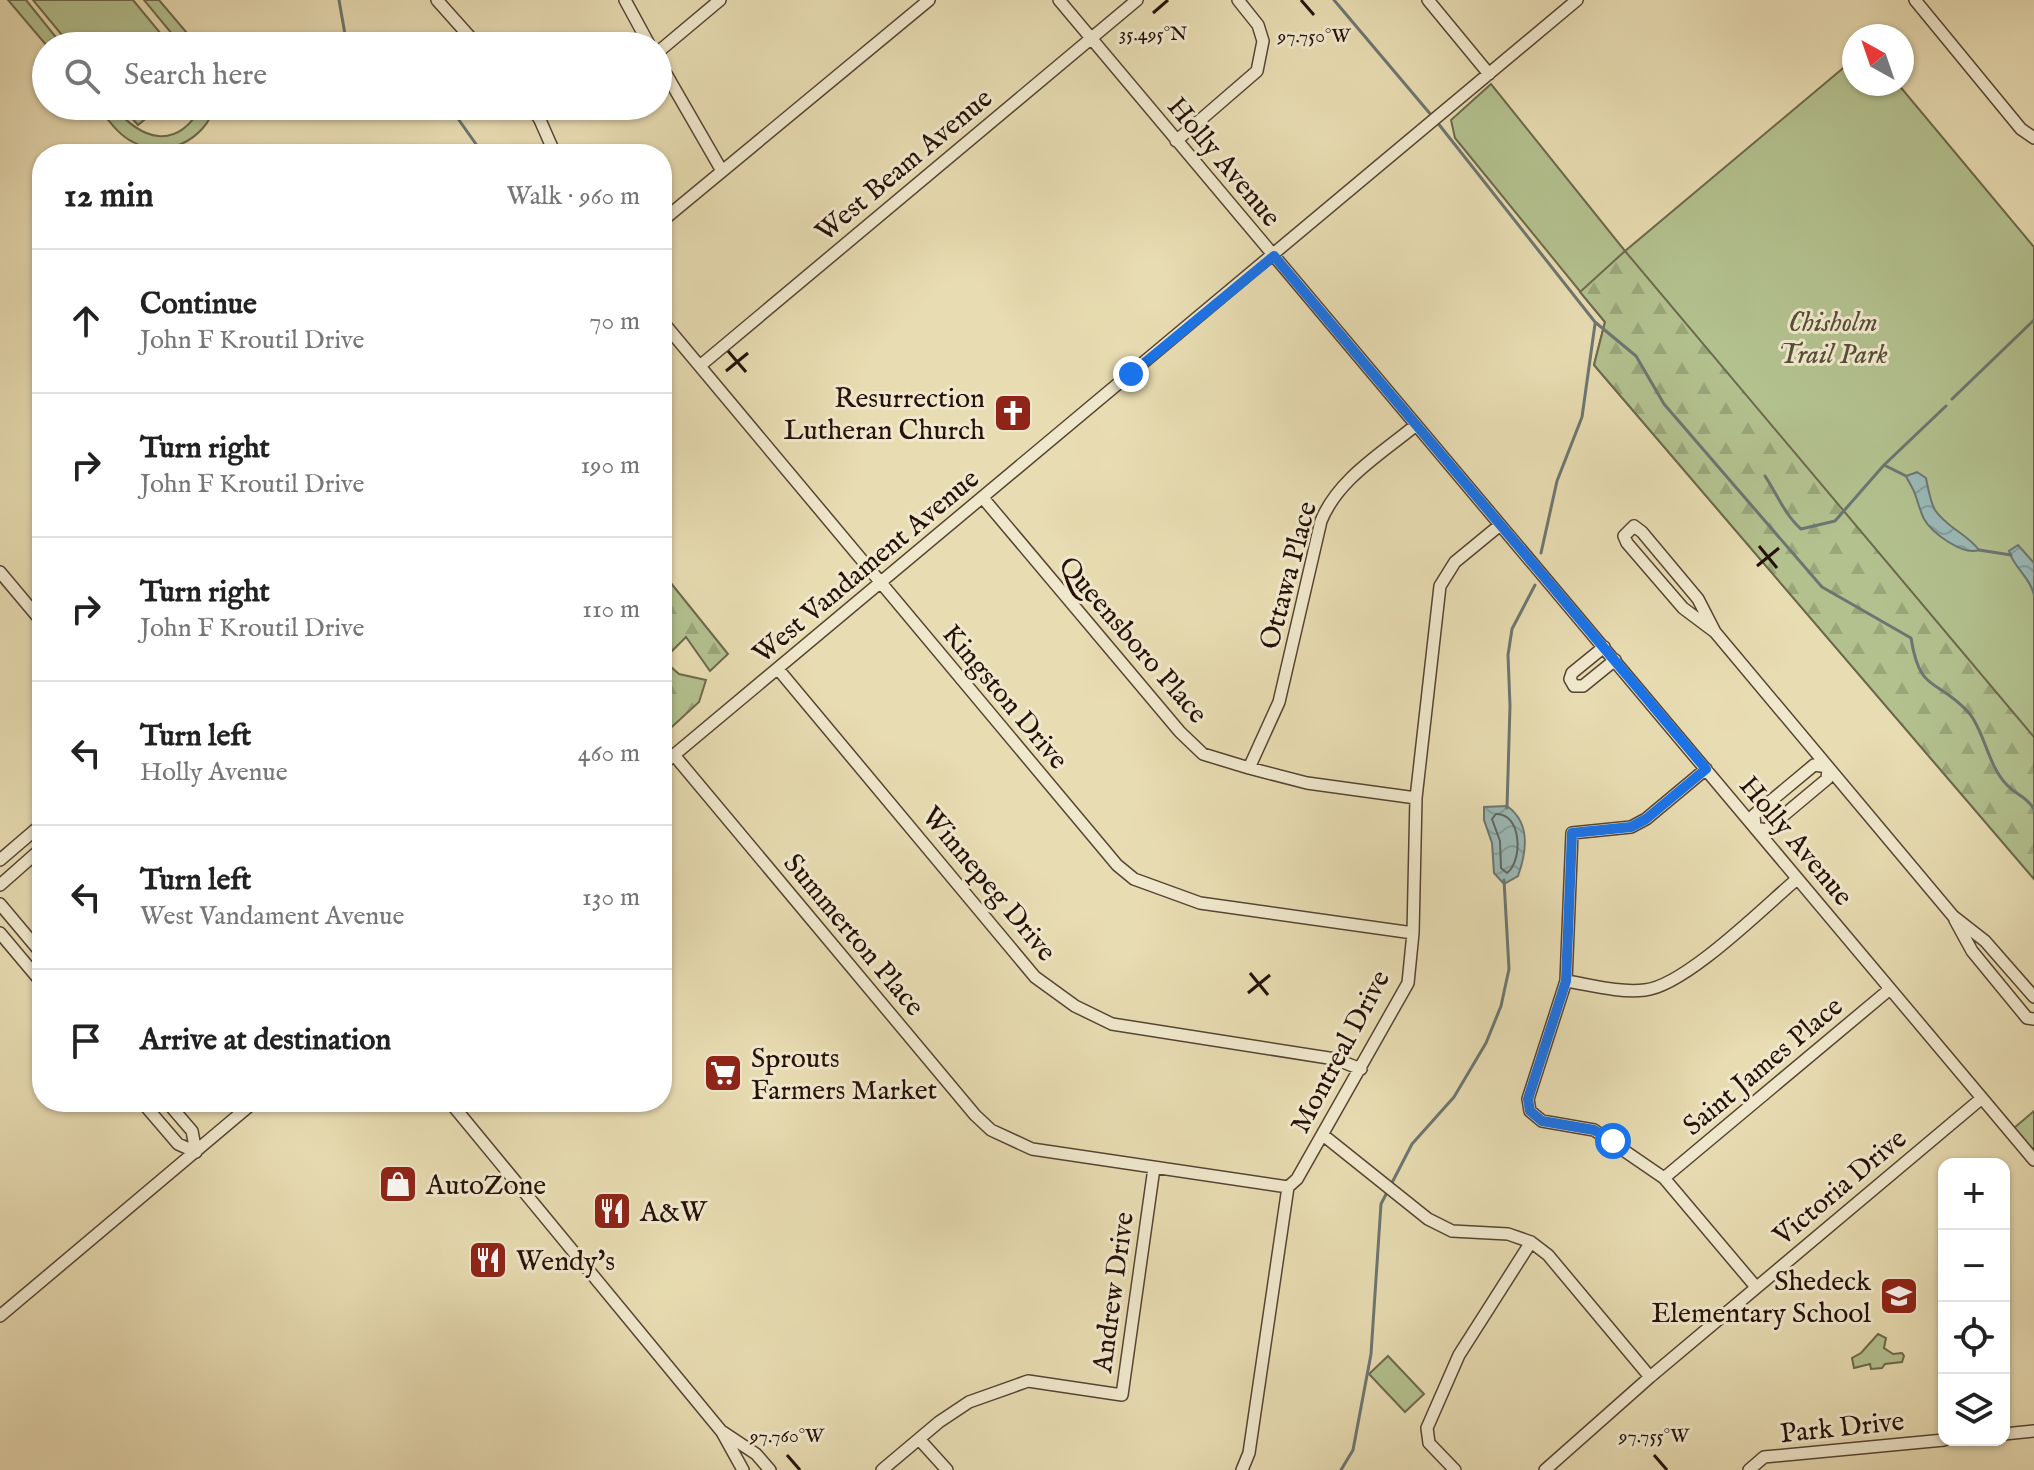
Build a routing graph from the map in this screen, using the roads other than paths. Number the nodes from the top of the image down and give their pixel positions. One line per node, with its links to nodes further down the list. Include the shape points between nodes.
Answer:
1 (437, 0): 11 (street)
2 (625, 0): 12 (street)
3 (720, 0): 14 (street)
4 (929, 0): 21 (street)
5 (1059, 0): 13 (street, Holly Avenue)
6 (1137, 0): 13 (street, West Beam Avenue)
7 (1238, 0): 19 (street, via 1258,25 1263,41 1257,71)
8 (1428, 0): 15 (street)
9 (1577, 0): 15 (street, West Vandament Avenue)
10 (1915, 0): 18 (street)
11 (466, 32)
12 (642, 32)
13 (1090, 38): 19 (street, Holly Avenue); 25 (street, West Beam Avenue)
14 (672, 40)
15 (1489, 74): 23 (street, West Vandament Avenue)
16 (672, 84): 21 (street)
17 (540, 120): 20 (street)
18 (2034, 138)
19 (1176, 141): 23 (street, Holly Avenue)
20 (551, 144)
21 (722, 171): 22 (street)
22 (672, 213)
23 (1274, 256): 26 (street, Holly Avenue); 27 (street, West Vandament Avenue)
24 (672, 332): 25 (street, Kingston Drive)
25 (701, 365): 30 (street, Kingston Drive)
26 (1416, 425): 28 (street, Holly Avenue); 38 (street, Ottawa Place, via 1338,489 1327,506 1279,702)
27 (983, 498): 30 (street, West Vandament Avenue); 38 (street, Queensboro Place, via 1180,732 1203,754)
28 (1500, 525): 33 (street, Holly Avenue); 40 (street, Montreal Drive, via 1455,562 1440,586)
29 (0, 572): 31 (street)
30 (881, 581): 35 (street, West Vandament Avenue); 52 (street, Kingston Drive, via 1134,879 1200,903)
31 (32, 610)
32 (1715, 632): 32 (street, via 1698,599 1642,532 1634,526 1628,529 1627,543 1683,608); 37 (street)
33 (1604, 647): 34 (street, Holly Avenue); 34 (street, via 1572,673 1574,686 1583,686)
34 (1615, 660): 39 (street, Holly Avenue)
35 (778, 669): 36 (street, West Vandament Avenue); 59 (street, Winnepeg Drive, via 1035,977 1075,1006 1112,1024 1335,1059)
36 (674, 755): 68 (street, Summerton Place, via 991,1130 1032,1149)
37 (1828, 767): 41 (street, via 1827,779 1766,830); 41 (street, via 1814,765 1754,815); 50 (street)
38 (1249, 768): 40 (street, Queensboro Place, via 1307,783)
39 (1706, 769): 41 (street, Holly Avenue); 55 (street, via 1631,827 1572,833)
40 (1416, 798): 52 (street, Montreal Drive)
41 (1755, 828): 47 (street, Holly Avenue)
42 (32, 833): 43 (street)
43 (21, 843): 44 (street); 46 (street)
44 (32, 849)
45 (32, 856): 48 (street)
46 (0, 860)
47 (1797, 879): 55 (street, via 1666,986 1625,991); 56 (street, Holly Avenue)
48 (0, 885)
49 (0, 904): 53 (street)
50 (1953, 916): 57 (street, via 1985,941); 58 (street, via 1972,951 2027,1018)
51 (0, 933): 54 (street)
52 (1413, 933): 59 (street, Montreal Drive, via 1408,983)
53 (32, 942)
54 (32, 971)
55 (1566, 981): 69 (street, via 1528,1099 1530,1111 1542,1121 1594,1130)
56 (1890, 989): 60 (street, Holly Avenue); 69 (street, Saint James Place)
57 (2034, 997)
58 (2034, 1019)
59 (1361, 1069): 65 (street, Montreal Drive)
60 (1982, 1098): 67 (street, Holly Avenue); 72 (street, Victoria Drive)
61 (151, 1112): 66 (street, via 178,1144)
62 (176, 1112): 66 (street, via 192,1131)
63 (242, 1112): 66 (street)
64 (458, 1112): 76 (street)
65 (1323, 1135): 70 (street, Montreal Drive); 71 (street, via 1428,1219 1452,1231 1508,1234)
66 (196, 1152): 73 (street)
67 (2034, 1160)
68 (1154, 1168): 70 (street, Summerton Place); 78 (street, Andrew Drive, via 1122,1395 1028,1381 969,1402)
69 (1664, 1178): 72 (street)
70 (1288, 1187): 84 (street, Montreal Drive, via 1249,1453)
71 (1531, 1242): 74 (street, via 1548,1255); 85 (street, via 1459,1355 1427,1428 1429,1443)
72 (1756, 1287): 74 (street, Victoria Drive)
73 (0, 1316)
74 (1650, 1377): 86 (street, Victoria Drive)
75 (2034, 1431): 77 (street)
76 (722, 1432): 80 (street); 81 (street)
77 (2010, 1433)
78 (919, 1439): 82 (street, Andrew Drive); 83 (street)
79 (1938, 1441): 87 (street, Park Drive, via 1764,1457)
80 (743, 1470)
81 (770, 1470)
82 (882, 1470)
83 (947, 1470)
84 (1242, 1470)
85 (1455, 1470)
86 (1545, 1470)
87 (1749, 1470)

